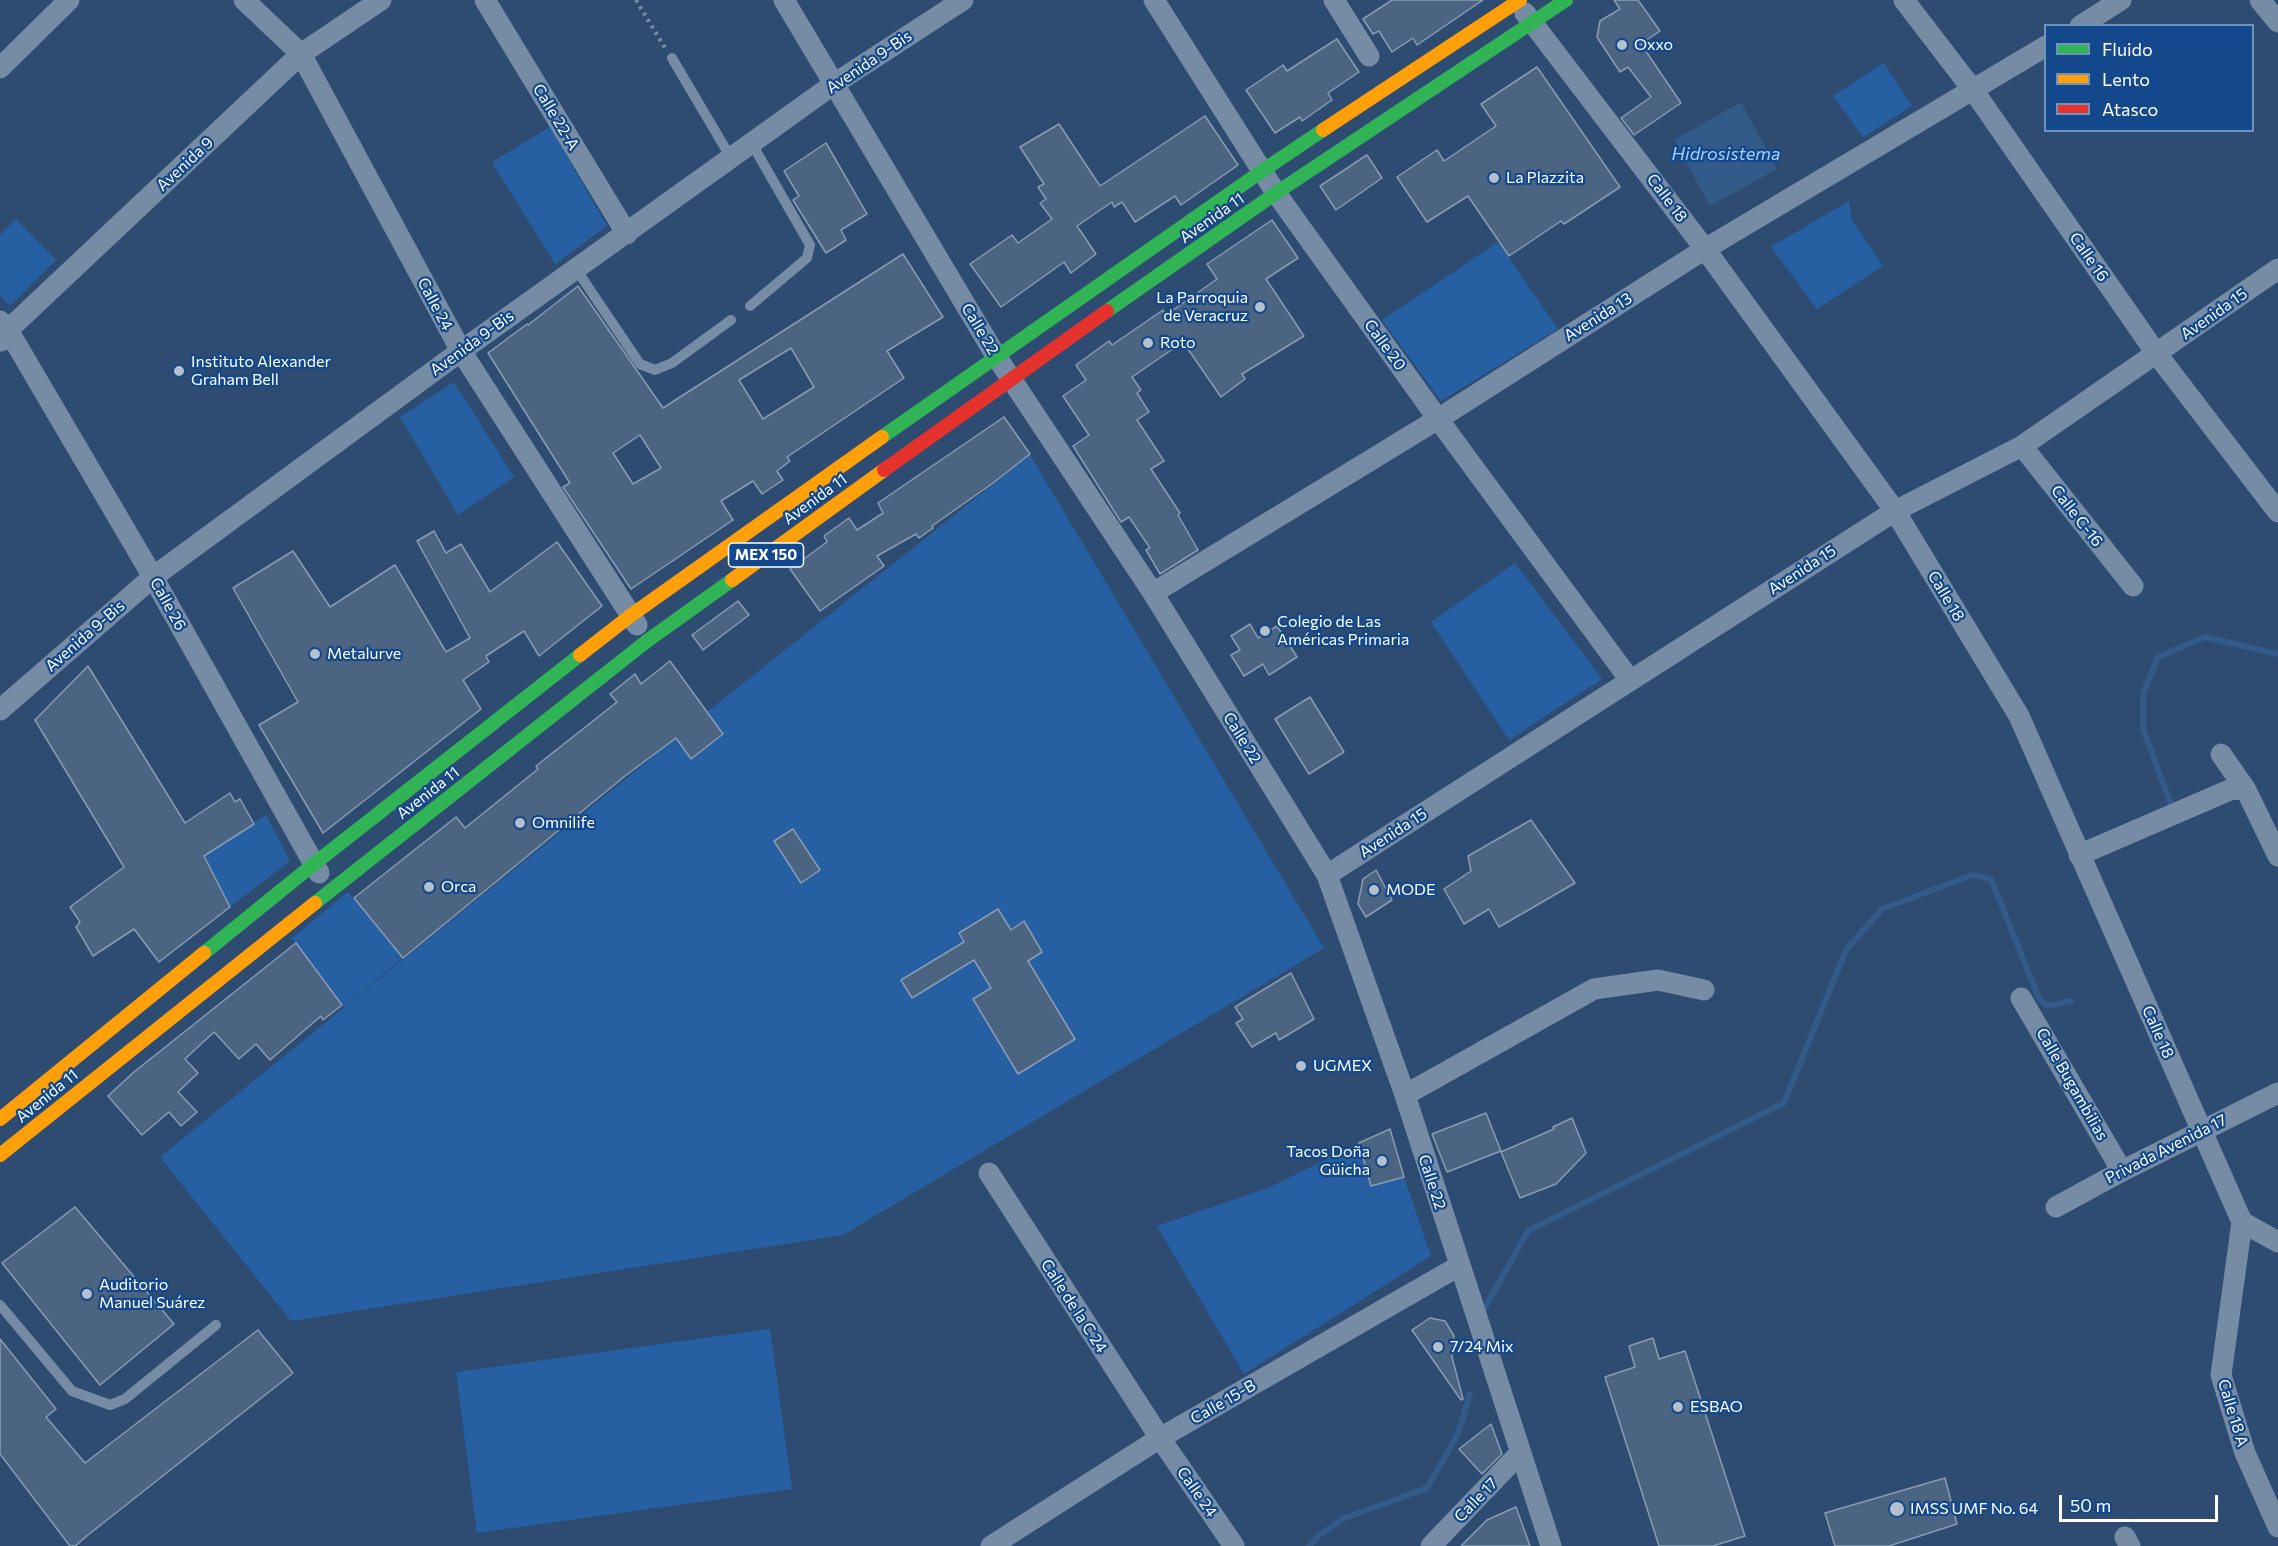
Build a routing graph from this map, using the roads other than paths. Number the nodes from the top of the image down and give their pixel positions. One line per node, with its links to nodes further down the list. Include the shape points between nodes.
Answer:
1 (69, 0): 21 (street)
2 (244, 0): 18 (street, Calle 24)
3 (381, 0): 18 (street, Avenida 9)
4 (485, 0): 28 (street, Calle 22-A)
5 (784, 0): 22 (street, Calle 22)
6 (963, 0): 22 (street, Avenida 9-Bis)
7 (1154, 0): 26 (street, Calle 20)
8 (1334, 0): 19 (street)
9 (1566, 0): 15 (main road, Avenida 11 / MEX 150)
10 (1904, 0): 23 (street, Calle 16)
11 (2121, 0): 16 (street)
12 (2260, 0): 14 (street)
13 (1518, 1): 15 (street, Calle 18); 26 (main road, Avenida 11 / MEX 150)
14 (2278, 22)
15 (1532, 23): 27 (main road, Avenida 11 / MEX 150); 29 (street, Calle 18)
16 (2083, 24)
17 (2044, 47): 23 (street, Avenida 13)
18 (301, 54): 36 (street, Avenida 9); 37 (street, Calle 24)
19 (1369, 56)
20 (672, 58): 25 (lane)
21 (0, 68)
22 (834, 84): 24 (street, Avenida 9-Bis); 39 (street, Calle 22)
23 (1973, 90): 29 (street, Avenida 13); 38 (street, Calle 16)
24 (752, 144): 25 (street, Avenida 9-Bis); 33 (lane, via 810,245 807,258)
25 (731, 158): 28 (street, Avenida 9-Bis)
26 (1262, 171): 27 (street, Calle 20); 32 (main road, Avenida 11 / MEX 150)
27 (1276, 193): 34 (main road, Avenida 11 / MEX 150); 41 (street, Calle 20)
28 (627, 234): 30 (street, Avenida 9-Bis)
29 (1705, 249): 41 (street, Avenida 13); 45 (street, Calle 18)
30 (576, 269): 35 (lane, via 640,364 655,370 672,363); 37 (street, Avenida 9-Bis)
31 (2278, 269): 38 (street, Avenida 15)
32 (1087, 294): 34 (main road); 39 (main road, Avenida 11 / MEX 150)
33 (750, 306)
34 (1101, 316): 40 (main road, Avenida 11 / MEX 150)
35 (731, 321)
36 (3, 331): 47 (street, Calle 26)
37 (461, 351): 47 (street, Avenida 9-Bis); 50 (street, Calle 24)
38 (2157, 353): 42 (street, Avenida 15); 44 (street, Calle 16)
39 (996, 356): 40 (street, Calle 22); 43 (main road, Avenida 11 / MEX 150)
40 (1010, 379): 43 (main road, Avenida 11 / MEX 150); 49 (street, Calle 22)
41 (1438, 419): 49 (street, Avenida 13); 52 (street, Calle 20)
42 (2022, 446): 45 (street, Avenida 15); 48 (street, Calle C-16)
43 (836, 487): 50 (main road, Avenida 11 / MEX 150); 51 (main road, Avenida 11 / MEX 150)
44 (2271, 490): 46 (street, Calle 16)
45 (1895, 511): 52 (street, Avenida 15); 57 (street, Calle 18, via 2019,716)
46 (2278, 512)
47 (153, 578): 53 (street, Avenida 9-Bis); 59 (street, Calle 26)
48 (2133, 586)
49 (1153, 593): 60 (street, Calle 22)
50 (630, 615): 51 (street, Calle 24); 56 (main road, Avenida 11 / MEX 150)
51 (647, 641): 56 (main road, Avenida 11 / MEX 150)
52 (1630, 680): 60 (street, Avenida 15)
53 (0, 710)
54 (2221, 754): 55 (street)
55 (2246, 790): 57 (street, via 2232,789); 58 (street)
56 (432, 791): 59 (main road, Avenida 11 / MEX 150); 61 (main road, Avenida 11 / MEX 150)
57 (2079, 855): 70 (street, Calle 18)
58 (2278, 856)
59 (314, 864): 61 (street, Calle 26); 62 (main road, Avenida 11 / MEX 150)
60 (1327, 875): 68 (street, Calle 22)
61 (329, 892): 62 (main road, Avenida 11 / MEX 150)
62 (224, 957): 65 (main road, Avenida 11 / MEX 150); 66 (main road, Avenida 11 / MEX 150)
63 (1704, 990): 68 (street, via 1658,980 1594,989)
64 (2021, 998): 72 (street, Calle Bugambilias)
65 (104, 1033): 66 (main road); 69 (main road, Avenida 11 / MEX 150)
66 (122, 1056): 71 (main road, Avenida 11 / MEX 150)
67 (2278, 1093): 70 (street, Privada Avenida 17)
68 (1405, 1095): 77 (street, Calle 22)
69 (0, 1119)
70 (2202, 1130): 72 (street, Privada Avenida 17); 75 (street, Calle 18)
71 (0, 1155)
72 (2122, 1171): 74 (street, Privada Avenida 17)
73 (989, 1173): 80 (street, Calle de la C 24)
74 (2056, 1207)
75 (2242, 1222): 76 (street); 82 (street, Calle 18 A, via 2221,1375 2245,1453)
76 (2278, 1242)
77 (1459, 1266): 80 (street, Calle 15-B); 81 (street, Calle 22)
78 (0, 1305): 79 (lane, via 72,1391 110,1405 125,1399)
79 (216, 1325)
80 (1160, 1438): 83 (street, Calle 15-B); 84 (street, Calle 24)
81 (1520, 1453): 85 (street, Calle 17); 86 (street, Calle 22)
82 (2278, 1527)
83 (991, 1546)
84 (1234, 1546)
85 (1431, 1546)
86 (1551, 1546)

